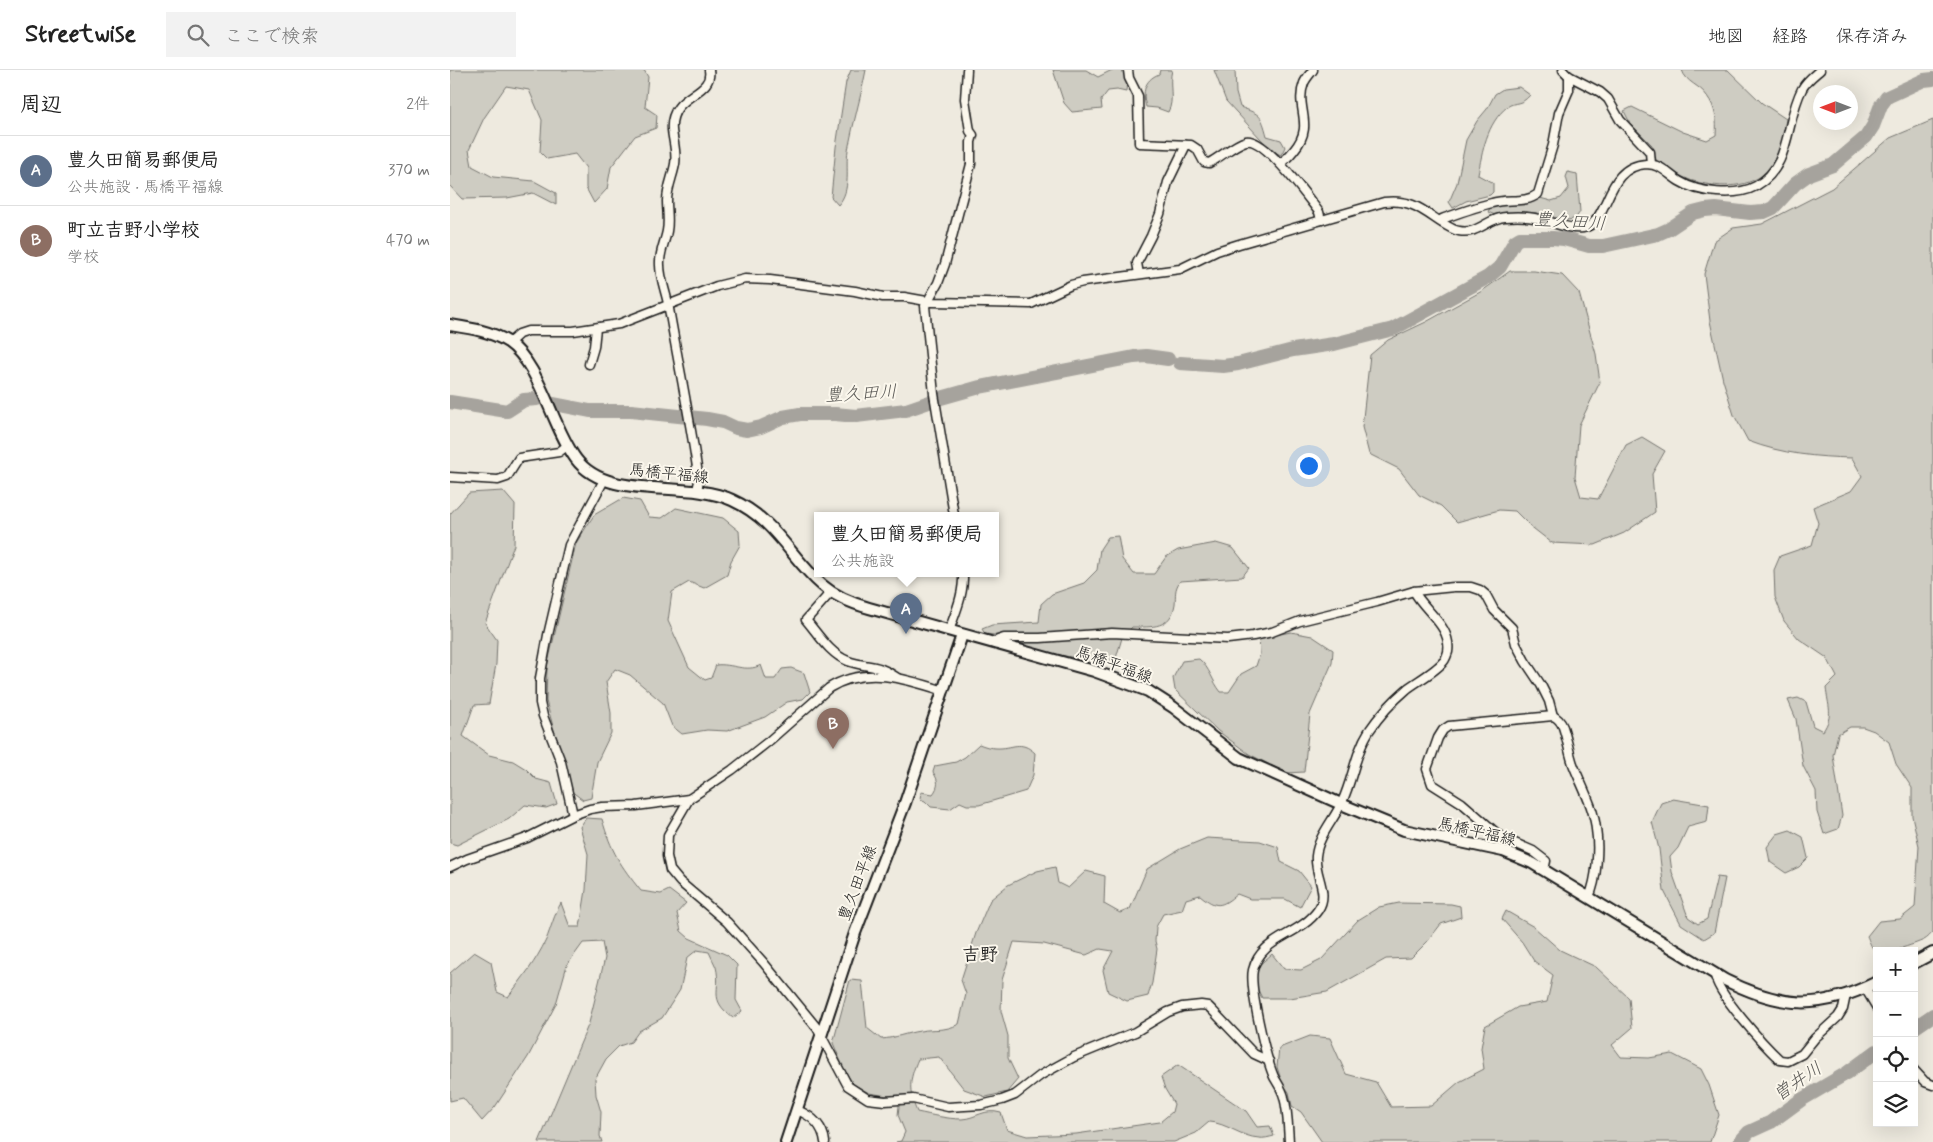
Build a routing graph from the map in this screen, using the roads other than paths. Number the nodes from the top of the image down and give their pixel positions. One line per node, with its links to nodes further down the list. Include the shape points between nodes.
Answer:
1 (709, 70): 14 (street, via 708,82 683,100 673,116 675,162 667,200 667,232 659,263)
2 (967, 70): 13 (street, via 965,99 973,135 971,164 942,274)
3 (1128, 70): 7 (street, via 1138,96 1139,143)
4 (1313, 70): 8 (street, via 1304,83 1302,95 1304,136)
5 (1820, 70): 9 (street, via 1798,96 1782,156 1757,186 1736,192 1704,190 1687,185)
6 (1565, 72): 9 (street, via 1608,99 1620,120 1650,152); 11 (street, via 1569,90 1559,113 1554,145 1538,194 1532,199 1492,202)
7 (1186, 145): 8 (street, via 1191,145 1204,162 1209,163 1248,141 1261,146); 12 (street, via 1168,182 1157,222 1137,263)
8 (1280, 163): 10 (street, via 1319,212)
9 (1651, 164): 11 (street, via 1624,172 1612,188 1600,215 1587,227 1573,228 1538,218 1507,216 1490,220 1476,230 1464,231)
10 (1321, 220): 11 (street, via 1396,201 1408,202); 12 (street, via 1217,251 1180,269)
11 (1440, 221)
12 (1139, 274): 13 (street, via 1071,285 1031,304 955,304)
13 (927, 300): 14 (street, via 745,279 717,286); 23 (street, via 924,314 934,394)
14 (669, 306): 16 (street, via 619,324); 22 (street, via 690,417 699,481)
15 (450, 325): 17 (main road, 馬橋平福線, via 488,333)
16 (596, 328): 17 (street, via 574,332 528,331); 18 (street)
17 (509, 343): 19 (main road, 馬橋平福線, via 523,357)
18 (589, 364)
19 (568, 445): 20 (street, via 559,452 519,458 507,477 498,480); 21 (main road, 馬橋平福線, via 584,468)
20 (450, 477)
21 (604, 480): 22 (main road, 馬橋平福線); 37 (street, via 569,545 540,678 543,716 561,762)
22 (697, 490): 24 (main road, 馬橋平福線, via 720,496 752,511 767,523)
23 (954, 512)
24 (814, 576)
25 (815, 577): 28 (main road, 馬橋平福線)
26 (963, 577): 29 (street, via 964,585)
27 (1414, 591): 31 (street, via 1245,637 1228,639 1112,633 1004,638); 34 (street, via 1454,586 1480,590 1486,595 1500,617 1512,628 1516,644 1549,701); 36 (street, via 1440,623 1448,652 1444,662 1405,690 1368,733 1358,753)
28 (831, 592): 29 (main road, 馬橋平福線, via 854,603); 32 (street, via 806,620 832,651 847,661 884,668)
29 (949, 631): 30 (main road, 馬橋平福線)
30 (962, 635): 31 (main road, 馬橋平福線); 33 (main road, 豊久田平線)
31 (995, 644): 36 (main road, 馬橋平福線, via 1094,671 1148,692 1173,707 1239,758)
32 (896, 676): 33 (street); 35 (street, via 840,681 739,764)
33 (944, 691): 48 (main road, 豊久田平線, via 906,803 858,926)
34 (1553, 716): 39 (street, via 1449,726 1438,738 1427,769 1432,784 1501,836 1546,861); 40 (street, via 1562,726 1596,827 1598,843)
35 (689, 799): 37 (street, via 602,807); 48 (street, via 668,835 670,870 727,922 764,962)
36 (1342, 804): 39 (main road, 馬橋平福線, via 1417,834 1503,851); 49 (street, via 1318,845 1317,873 1323,892 1319,910 1300,928 1267,947 1258,956 1253,969 1252,990)
37 (573, 815): 38 (street, via 527,838)
38 (450, 867)
39 (1544, 870): 40 (main road, 馬橋平福線)
40 (1589, 897): 43 (main road, 馬橋平福線)
41 (1933, 952): 42 (main road)
42 (1918, 960)
43 (1715, 974): 46 (main road, 馬橋平福線, via 1751,993 1779,1001 1813,1002); 46 (street, via 1715,981 1726,999 1780,1060 1788,1061 1802,1054 1838,1017)
44 (1873, 984): 45 (main road, 馬橋平福線)
45 (1865, 988): 46 (main road, 馬橋平福線); 47 (street)
46 (1846, 995)
47 (1873, 1001)
48 (822, 1037): 49 (street, via 848,1086 868,1099 913,1099 948,1107 981,1105 1015,1095 1041,1075 1074,1057 1135,1032 1161,1016 1201,1005 1208,1006 1254,1054); 52 (main road, 豊久田平線)
49 (1269, 1061): 55 (street, via 1285,1098)
50 (1918, 1074): 51 (street)
51 (1933, 1085)
52 (797, 1110): 53 (main road, 豊久田平線); 54 (street, via 808,1114 819,1124)
53 (786, 1142)
54 (825, 1142)
55 (1289, 1142)

